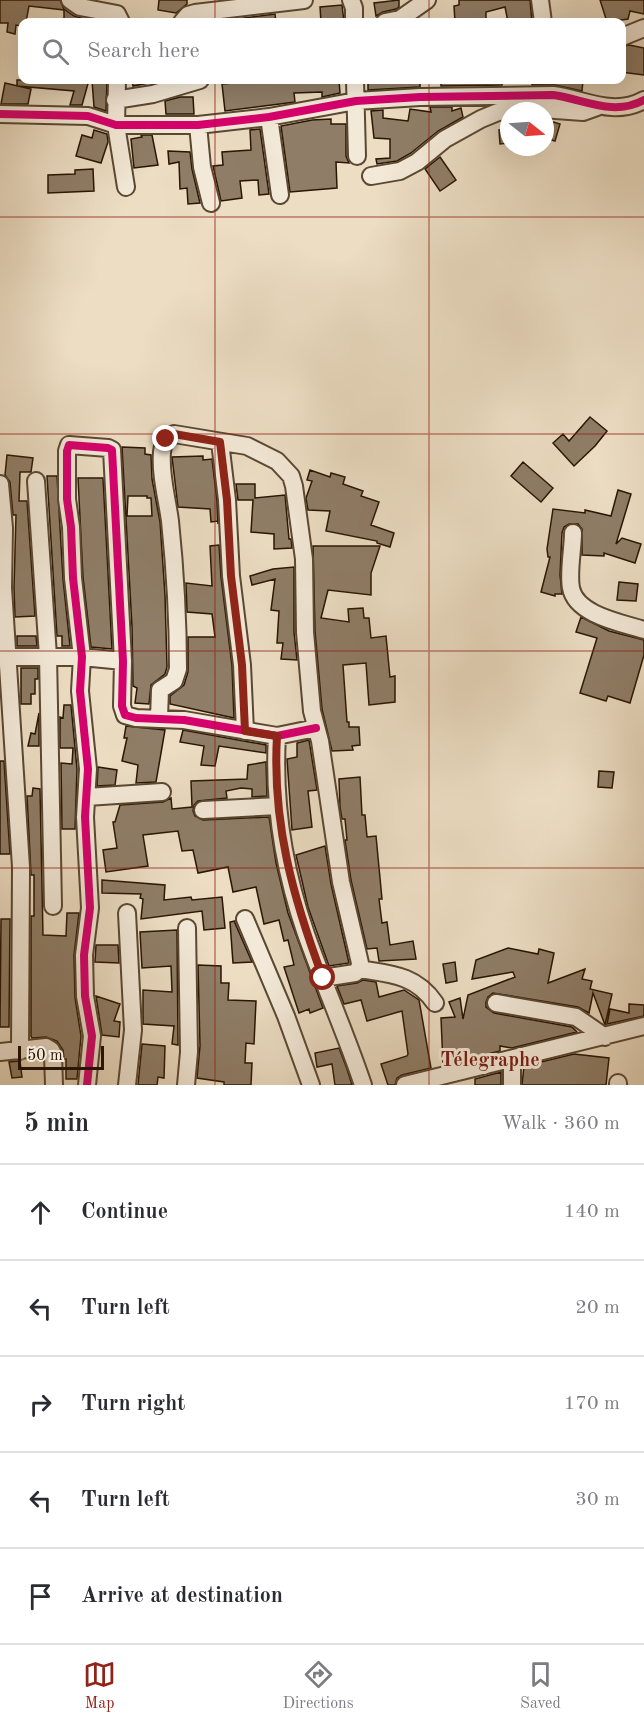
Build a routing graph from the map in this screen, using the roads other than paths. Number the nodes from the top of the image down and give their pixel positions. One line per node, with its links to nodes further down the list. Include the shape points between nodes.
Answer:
1 (70, 0): 6 (street, via 80,7 117,14)
2 (304, 0): 7 (street, via 195,13)
3 (351, 0): 8 (street)
4 (540, 0): 10 (street)
5 (420, 10): 9 (street)
6 (119, 18)
7 (185, 18)
8 (354, 18)
9 (402, 18)
10 (542, 18)
11 (644, 28): 12 (street)
12 (626, 36)
13 (626, 39): 14 (street)
14 (644, 43)
15 (117, 84): 20 (street)
16 (177, 84): 20 (street, via 153,94)
17 (355, 84): 22 (street)
18 (419, 84): 19 (street)
19 (420, 97): 22 (street); 23 (street, via 553,95)
20 (115, 100): 26 (street)
21 (644, 100): 23 (street, via 622,107)
22 (356, 101): 25 (street); 28 (street)
23 (597, 107): 29 (street, via 583,112 498,112 445,139 400,171)
24 (0, 114): 26 (street, via 88,116)
25 (269, 117): 27 (street); 31 (street)
26 (116, 125): 27 (street); 30 (street)
27 (198, 125): 32 (street)
28 (357, 156)
29 (371, 176)
30 (126, 187)
31 (280, 195)
32 (211, 203)
33 (220, 442): 43 (street, via 174,434 164,443 164,495 175,580 178,669 174,681 159,690); 44 (street, via 246,446 277,461 285,467 294,486 304,559 305,632); 45 (street)
34 (36, 481): 39 (street)
35 (0, 484): 37 (street)
36 (573, 532): 38 (street, via 570,587 575,600 586,609)
37 (2, 588): 40 (street)
38 (644, 630)
39 (48, 656): 40 (street); 41 (street); 51 (street)
40 (4, 657): 61 (street, via 21,867)
41 (82, 657): 42 (street); 42 (street, via 67,499 69,445 112,450); 48 (street, via 80,691 88,755)
42 (123, 661): 43 (street, via 123,713 128,717)
43 (159, 718): 45 (street)
44 (316, 728): 46 (street); 55 (street)
45 (245, 731): 46 (street)
46 (277, 736): 49 (street)
47 (162, 792): 48 (street)
48 (87, 797): 65 (street, via 90,908 84,955 85,996 92,1036)
49 (278, 806): 50 (street); 56 (street, via 290,877)
50 (203, 810)
51 (53, 906)
52 (127, 913): 66 (street, via 133,1030)
53 (245, 919): 68 (street)
54 (187, 928): 67 (street)
55 (359, 969): 56 (street, via 356,973); 57 (street, via 413,981 426,989)
56 (323, 978): 69 (street)
57 (435, 1003)
58 (496, 1003): 60 (street, via 576,1017)
59 (644, 1026): 60 (street)
60 (604, 1037): 63 (street)
61 (20, 1051): 62 (street); 64 (street, via 46,1047 51,1050)
62 (0, 1052)
63 (512, 1059): 70 (street); 71 (street)
64 (54, 1085)
65 (87, 1085)
66 (127, 1085)
67 (186, 1085)
68 (311, 1085)
69 (363, 1085)
70 (405, 1085)
71 (512, 1085)

